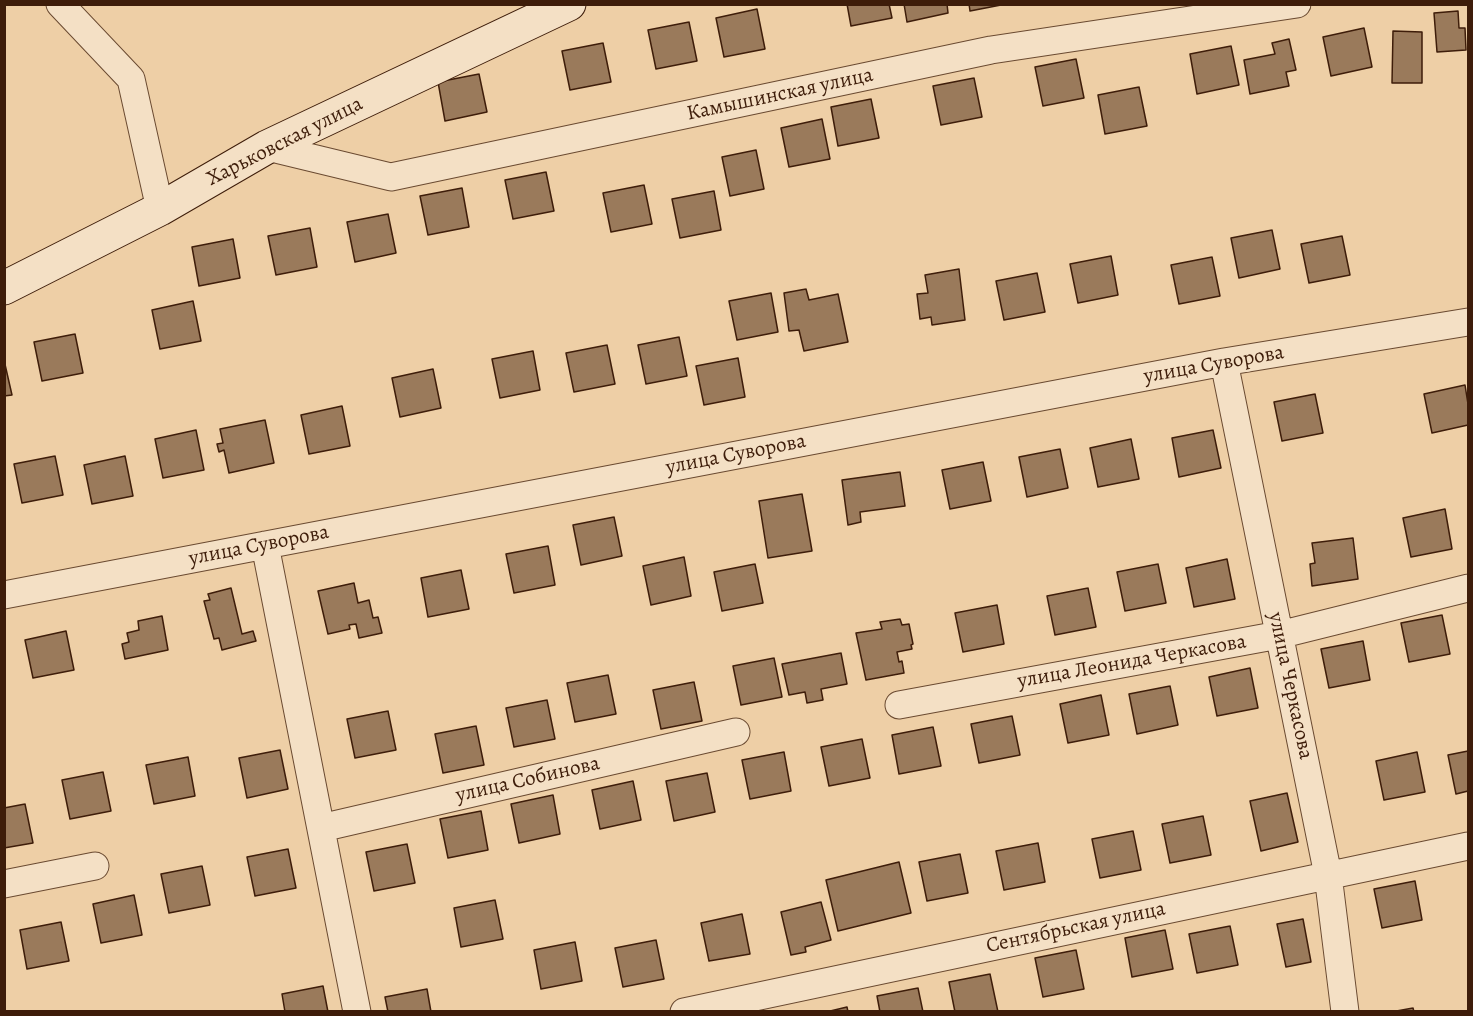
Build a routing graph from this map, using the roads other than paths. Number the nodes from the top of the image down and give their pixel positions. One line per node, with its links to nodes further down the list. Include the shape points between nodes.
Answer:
1 (60, 4): 5 (street, via 131,79)
2 (569, 4): 4 (street, Харьковская улица)
3 (1297, 4): 4 (street, Камышинская улица, via 991,50 391,177)
4 (267, 147): 5 (street, Харьковская улица)
5 (160, 209): 6 (street, Харьковская улица)
6 (4, 288)
7 (1468, 322): 8 (street, улица Суворова)
8 (1224, 362): 9 (street, улица Суворова); 12 (street, улица Черкасова)
9 (265, 545): 11 (street, улица Суворова); 15 (street)
10 (1468, 588): 12 (street, улица Леонида Черкасова)
11 (4, 595)
12 (1279, 635): 13 (street, улица Леонида Черкасова); 18 (street, улица Черкасова)
13 (899, 705)
14 (736, 732): 15 (street, улица Собинова)
15 (321, 828): 20 (street)
16 (1468, 846): 18 (street, Сентябрьская улица)
17 (95, 866): 19 (street)
18 (1328, 875): 21 (street, Сентябрьская улица); 22 (street, улица Черкасова)
19 (4, 884)
20 (357, 1011)
21 (684, 1011)
22 (1345, 1011)

